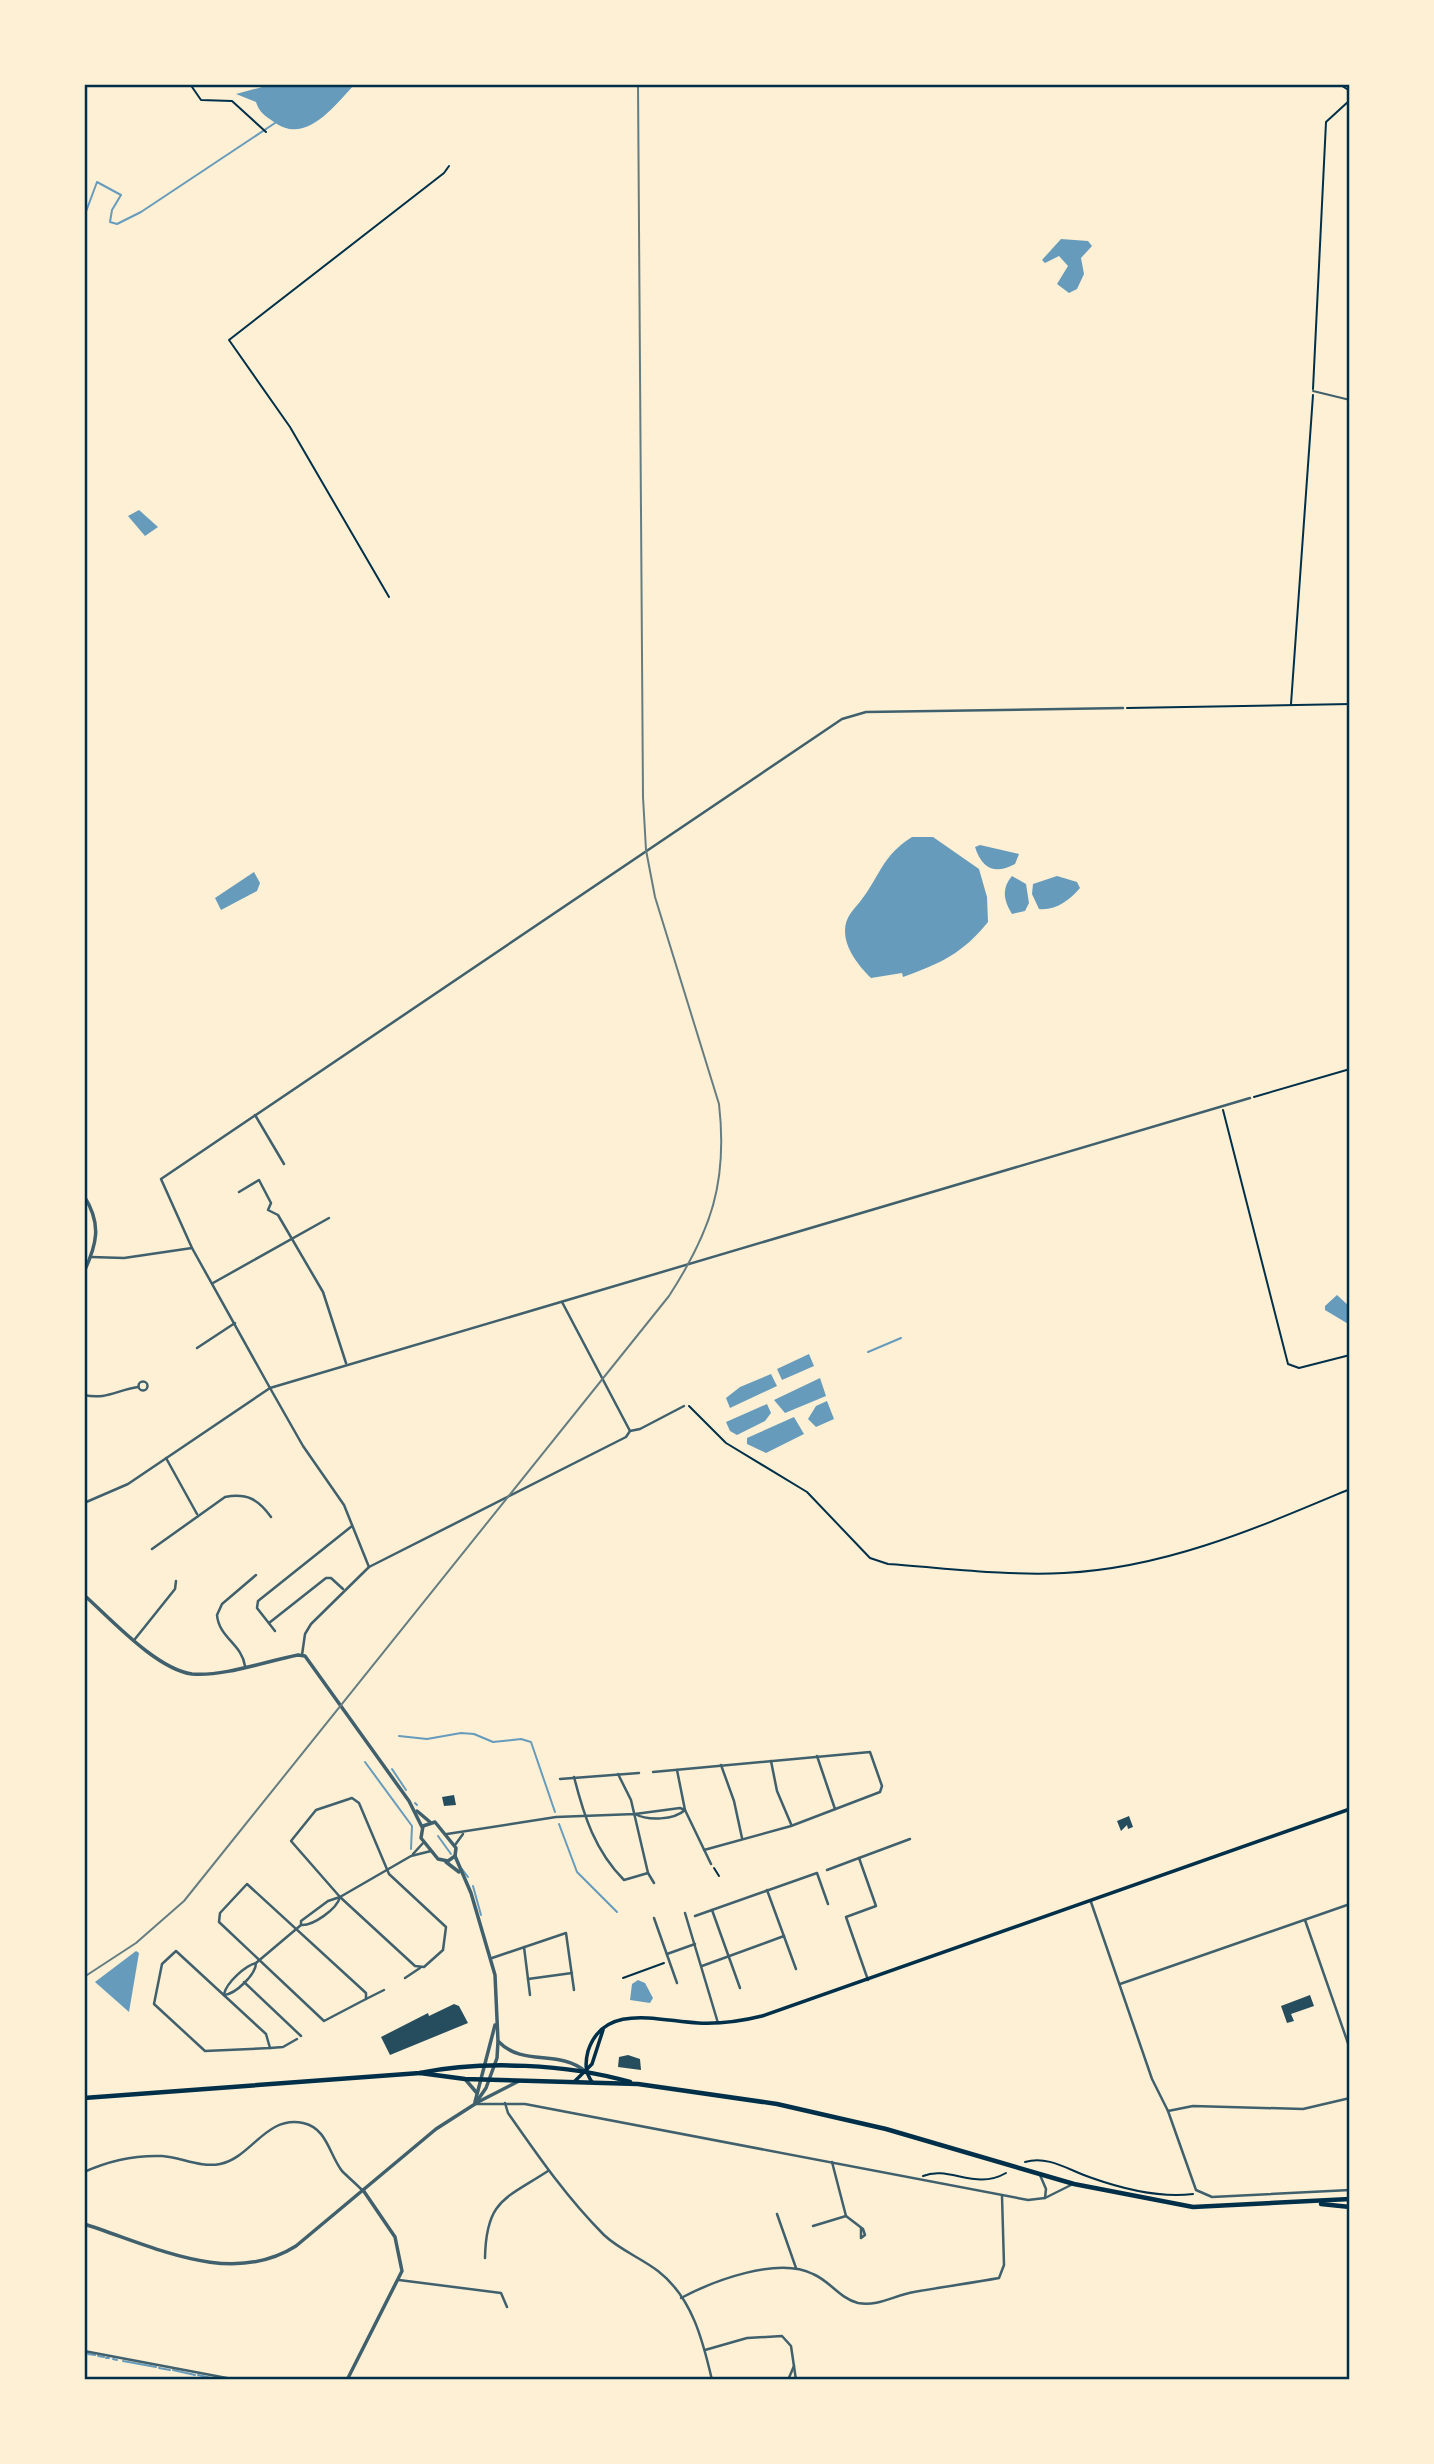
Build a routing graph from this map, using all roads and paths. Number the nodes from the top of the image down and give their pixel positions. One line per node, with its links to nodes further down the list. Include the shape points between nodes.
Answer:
1 (190, 84): 5 (path, via 201,100 232,101)
2 (1339, 84): 3 (path)
3 (1350, 91)
4 (1350, 100): 7 (path, via 1326,122)
5 (266, 132)
6 (449, 166): 9 (path, via 229,340 290,427)
7 (1313, 391): 8 (lane); 10 (path)
8 (1350, 400)
9 (389, 597)
10 (1291, 704): 11 (path); 12 (path)
11 (1350, 704)
12 (1123, 708): 16 (street, via 866,712 842,719)
13 (1350, 1069): 14 (path)
14 (1250, 1098): 15 (street)
15 (1222, 1105): 26 (street); 29 (path, via 1288,1364 1299,1368)
16 (255, 1115): 17 (street); 22 (street, via 166,1174 161,1183)
17 (284, 1164)
18 (239, 1192): 21 (street, via 259,1181 271,1203 268,1210 278,1215)
19 (84, 1196): 23 (street, via 97,1230)
20 (329, 1218): 21 (street)
21 (292, 1239): 25 (street); 30 (street, via 323,1292)
22 (192, 1248): 23 (street, via 124,1258); 25 (street)
23 (91, 1257): 24 (street)
24 (84, 1272)
25 (213, 1283): 27 (street)
26 (562, 1302): 30 (street); 35 (street)
27 (235, 1323): 28 (street); 32 (street)
28 (197, 1348)
29 (1350, 1355)
30 (347, 1365): 32 (street)
31 (138, 1387): 33 (street, via 106,1398)
32 (271, 1388): 36 (street); 41 (street, via 303,1447 344,1505)
33 (84, 1395)
34 (684, 1406): 35 (street); 37 (path, via 695,1411 726,1443 794,1481 870,1558 888,1564 1062,1573 1127,1564 1209,1546)
35 (630, 1431): 43 (street)
36 (166, 1458): 38 (street, via 117,1490); 39 (street)
37 (1350, 1489)
38 (84, 1503)
39 (197, 1515): 40 (street, via 238,1494 252,1497); 42 (street)
40 (271, 1517)
41 (352, 1526): 43 (street); 48 (street, via 258,1601 257,1608)
42 (152, 1549)
43 (369, 1567): 46 (street)
44 (256, 1575): 52 (street, via 222,1604 217,1615 221,1632 240,1651)
45 (176, 1581): 50 (street, via 175,1589)
46 (344, 1590): 48 (street, via 326,1578); 51 (street, via 309,1627)
47 (84, 1595): 50 (street)
48 (269, 1623): 49 (street)
49 (275, 1631)
50 (135, 1639): 52 (street, via 161,1662 183,1672 204,1674)
51 (302, 1655): 52 (street); 63 (street)
52 (244, 1666)
53 (817, 1756): 54 (street); 65 (street); 65 (street, via 870,1752 882,1786 880,1792)
54 (771, 1761): 55 (street); 69 (street)
55 (721, 1765): 56 (street); 73 (street)
56 (677, 1770): 57 (street); 64 (street)
57 (653, 1772)
58 (639, 1773): 59 (street)
59 (618, 1774): 60 (street); 66 (street)
60 (574, 1777): 61 (street); 67 (street)
61 (560, 1779)
62 (1350, 1809): 92 (main road)
63 (415, 1810): 68 (street); 70 (street)
64 (685, 1810): 66 (street); 66 (street, via 679,1815 643,1818); 77 (street)
65 (835, 1810): 69 (street)
66 (635, 1814): 67 (street); 87 (street)
67 (584, 1816): 71 (street); 87 (street, via 605,1861 624,1880)
68 (430, 1822): 70 (street); 72 (street)
69 (791, 1826): 73 (street)
70 (422, 1827): 75 (street)
71 (466, 1833): 72 (street); 76 (street)
72 (447, 1834): 76 (street)
73 (743, 1839): 77 (street)
74 (910, 1839): 81 (street)
75 (424, 1842): 78 (street); 79 (street)
76 (455, 1845): 80 (street)
77 (704, 1850): 83 (street)
78 (431, 1851): 79 (street); 82 (street)
79 (411, 1856): 84 (street)
80 (454, 1856): 82 (street); 86 (street)
81 (859, 1858): 85 (street); 116 (street, via 876,1906 846,1917)
82 (445, 1861): 86 (street)
83 (711, 1864): 88 (path)
84 (386, 1869): 91 (street); 91 (street, via 359,1803 352,1798 316,1810 291,1841); 110 (street, via 446,1927 443,1950)
85 (827, 1870)
86 (461, 1873): 106 (street)
87 (648, 1873): 89 (street)
88 (719, 1876)
89 (654, 1883)
90 (768, 1890): 93 (street, via 817,1873); 95 (street); 101 (street)
91 (340, 1897): 100 (street, via 308,1915); 100 (street, via 337,1906 308,1926); 110 (street)
92 (1091, 1902): 116 (main road); 119 (street)
93 (828, 1904)
94 (1350, 1905): 99 (street)
95 (712, 1910): 97 (street); 105 (street)
96 (685, 1913): 102 (street)
97 (695, 1916)
98 (654, 1918): 104 (street)
99 (1305, 1920): 119 (street); 130 (street)
100 (299, 1926): 108 (street); 108 (street, via 250,1884 244,1886 218,1918); 125 (street, via 366,1993)
101 (784, 1936): 105 (street); 111 (street)
102 (695, 1944): 104 (street); 109 (street)
103 (524, 1947): 106 (street); 112 (street, via 566,1933); 115 (street)
104 (667, 1954): 107 (street)
105 (729, 1956): 109 (street); 120 (street)
106 (492, 1958): 127 (street)
107 (669, 1961): 114 (path); 118 (street)
108 (258, 1962): 117 (street); 124 (street, via 225,1988); 125 (street, via 324,2021)
109 (701, 1966): 126 (street)
110 (420, 1968): 113 (street)
111 (796, 1969)
112 (572, 1973): 115 (street); 122 (street)
113 (405, 1978)
114 (623, 1978)
115 (528, 1979): 123 (street)
116 (868, 1980): 126 (main road, via 762,2016)
117 (244, 1982): 124 (street); 129 (street, via 299,2037)
118 (677, 1983)
119 (1120, 1984): 147 (street, via 1152,2079)
120 (740, 1988)
121 (384, 1990): 125 (street)
122 (574, 1990)
123 (530, 1994)
124 (225, 1995): 129 (street, via 266,2035); 129 (street, via 176,1951 162,1964 154,2004 205,2051)
125 (366, 1999)
126 (718, 2023): 133 (main road, via 629,2017 606,2027)
127 (496, 2024): 128 (street); 131 (street)
128 (498, 2041): 132 (street); 133 (street, via 519,2055 562,2058)
129 (270, 2048)
130 (1350, 2049)
131 (484, 2068): 132 (main road); 134 (main road, via 448,2067); 136 (street)
132 (494, 2068): 133 (main road); 137 (street)
133 (586, 2072): 139 (main road); 140 (main road); 141 (main road)
134 (420, 2073): 135 (main road); 143 (main road)
135 (465, 2079): 136 (main road); 142 (street)
136 (481, 2079): 137 (main road); 142 (street)
137 (489, 2079): 138 (main road); 145 (street)
138 (521, 2079): 139 (main road); 145 (street)
139 (575, 2081): 140 (main road)
140 (592, 2082): 141 (main road)
141 (638, 2084): 153 (main road, via 814,2112)
142 (477, 2094): 145 (street)
143 (84, 2098)
144 (1350, 2098): 147 (street, via 1303,2109 1193,2106)
145 (475, 2104): 146 (street); 156 (street, via 436,2129)
146 (505, 2104): 148 (street); 150 (street)
147 (1168, 2111): 158 (street, via 1193,2185)
148 (832, 2162): 154 (street); 165 (street)
149 (1025, 2162): 158 (path, via 1050,2162 1143,2191 1182,2196)
150 (548, 2171): 169 (street, via 495,2208 489,2219); 172 (street, via 606,2237 660,2272)
151 (84, 2172): 156 (street, via 128,2158 161,2156 221,2164 264,2133 302,2123 322,2134 341,2169)
152 (1006, 2173): 154 (path, via 987,2181 930,2173)
153 (1037, 2173): 155 (main road); 160 (street, via 1046,2186)
154 (919, 2179): 159 (street)
155 (1074, 2184): 160 (street); 162 (main road, via 1193,2207)
156 (363, 2190): 166 (street, via 296,2246 250,2264 218,2265); 171 (street, via 395,2237 401,2260)
157 (1350, 2190): 158 (street, via 1212,2197)
158 (1200, 2193)
159 (1002, 2195): 160 (street); 170 (street, via 1004,2265 999,2278 912,2292 876,2304 858,2303 814,2274)
160 (1045, 2198)
161 (1350, 2199): 162 (main road)
162 (1313, 2203): 163 (main road)
163 (1350, 2207)
164 (777, 2214): 170 (street)
165 (846, 2216): 167 (street); 168 (street)
166 (84, 2224)
167 (813, 2225)
168 (861, 2228)
169 (485, 2258)
170 (796, 2269): 172 (street, via 730,2277)
171 (399, 2280): 173 (street, via 501,2293); 179 (street)
172 (681, 2298): 174 (street)
173 (508, 2307)
174 (705, 2350): 176 (street, via 747,2338 782,2336 790,2342); 180 (street)
175 (84, 2351): 177 (street)
176 (794, 2366): 181 (street); 182 (street)
177 (232, 2380): 178 (street)
178 (256, 2380)
179 (346, 2380)
180 (712, 2380)
181 (788, 2380)
182 (796, 2380)

